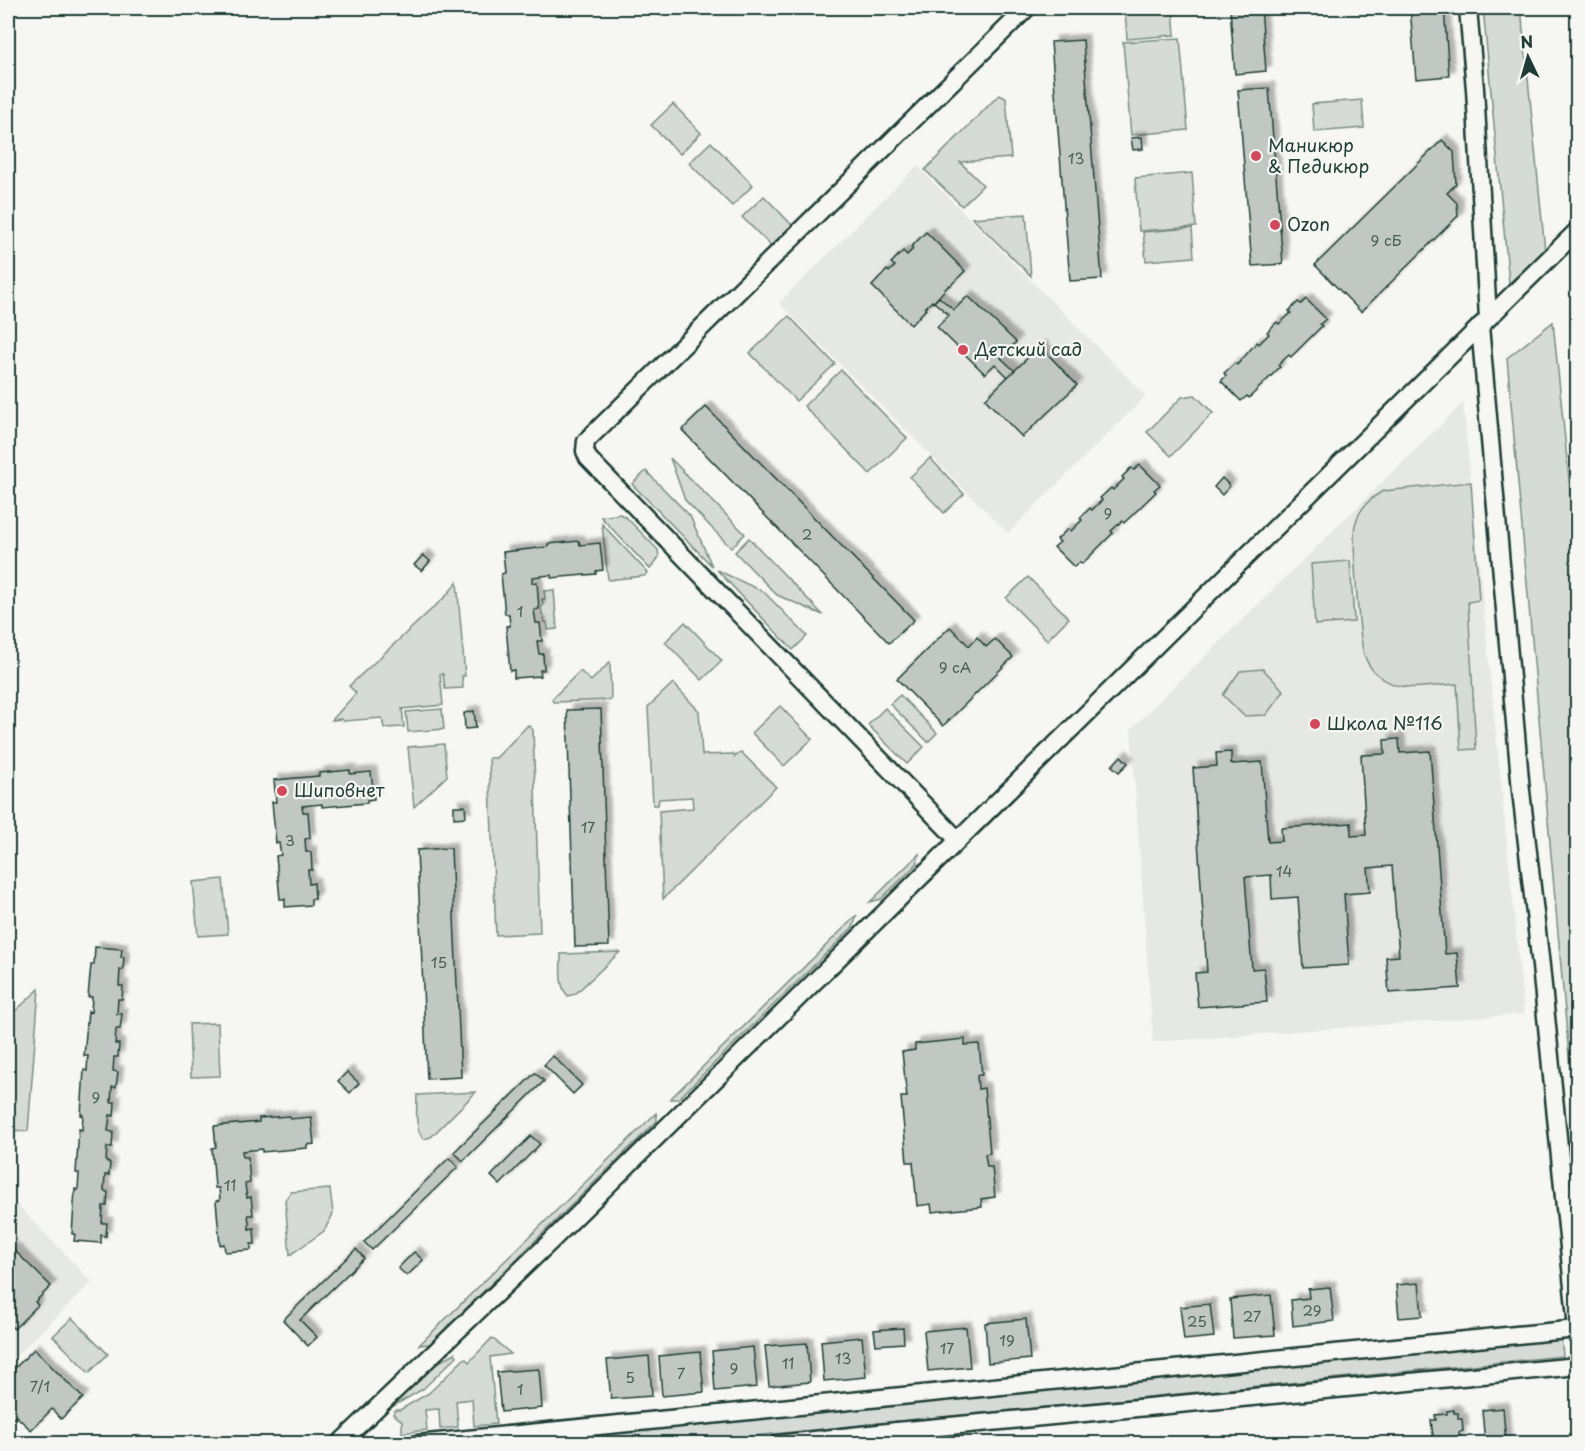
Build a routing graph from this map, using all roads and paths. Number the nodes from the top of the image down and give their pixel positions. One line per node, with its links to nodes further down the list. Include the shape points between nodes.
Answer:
1 (1027, 8): 5 (street, via 586,441 585,451)
2 (1468, 8): 4 (street)
3 (1578, 230): 4 (street)
4 (1484, 322): 5 (street); 6 (street, via 1485,379 1521,791)
5 (957, 840): 10 (street, via 550,1242)
6 (1577, 1329): 7 (street); 11 (street)
7 (1578, 1338)
8 (1578, 1366): 9 (street)
9 (898, 1437): 12 (street)
10 (339, 1443)
11 (417, 1443)
12 (778, 1443)

